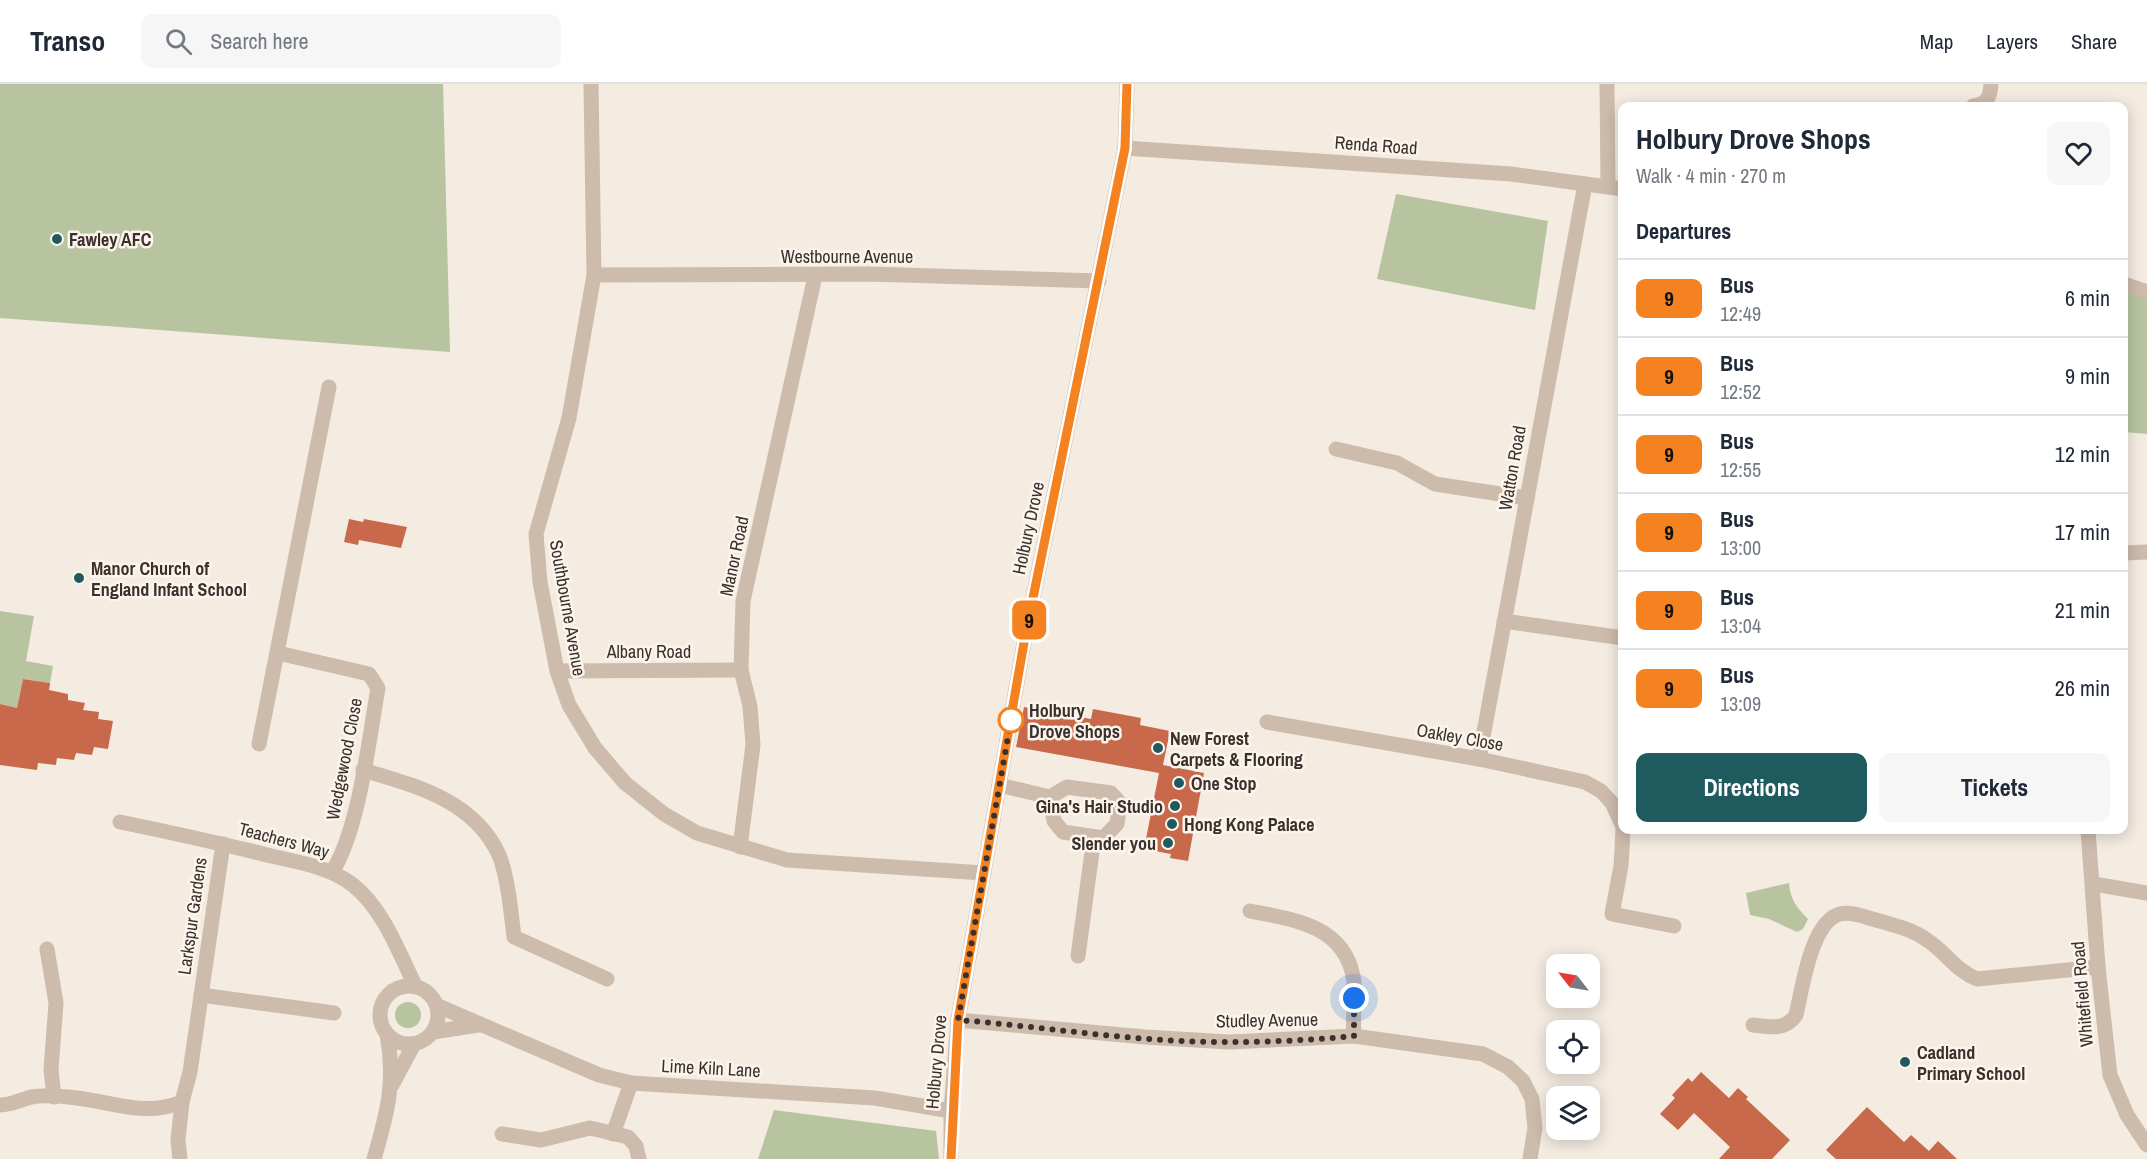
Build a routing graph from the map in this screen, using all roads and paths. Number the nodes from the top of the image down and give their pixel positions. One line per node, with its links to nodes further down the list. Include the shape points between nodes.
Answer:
1 (591, 84): 9 (street, Southbourne Avenue)
2 (1127, 84): 6 (street, Holbury Drove)
3 (1607, 84): 8 (street)
4 (1991, 84): 5 (street)
5 (1986, 102)
6 (1125, 148): 7 (street, Renda Road, via 1511,174); 11 (street, Holbury Drove)
7 (1585, 184): 8 (street, Renda Road); 16 (street, Watton Road)
8 (1616, 188)
9 (594, 275): 10 (street, Westbourne Avenue); 23 (street, Southbourne Avenue, via 569,418 536,534 540,582)
10 (815, 276): 11 (street, Westbourne Avenue); 22 (street, Manor Road, via 743,601)
11 (1099, 281): 28 (street, Holbury Drove, via 1025,637)
12 (2128, 285): 13 (street)
13 (2147, 292)
14 (328, 387): 21 (street)
15 (1336, 450): 16 (street, via 1397,463 1435,484)
16 (1527, 498): 19 (street, Watton Road)
17 (2147, 552): 18 (street)
18 (2128, 553)
19 (1504, 621): 20 (street); 26 (street, Watton Road)
20 (1618, 637)
21 (278, 653): 25 (street); 27 (street, Wedgewood Close, via 369,674 374,680 378,688)
22 (741, 670): 23 (street, Albany Road); 36 (street, Manor Road, via 750,706 753,745)
23 (557, 671): 36 (street, Southbourne Avenue, via 569,705 595,748 625,783 664,814 697,833)
24 (1267, 722): 26 (street, Oakley Close)
25 (259, 744)
26 (1479, 759): 30 (street, Oakley Close, via 1585,782 1601,791)
27 (363, 770): 37 (street, Wedgewood Close, via 342,857); 47 (street, via 452,801 482,827 499,857 514,937)
28 (999, 785): 29 (street); 38 (street, Holbury Drove)
29 (1050, 797): 34 (street, via 1053,821 1063,832); 34 (street, via 1067,787 1111,793 1120,803 1118,824 1103,838)
30 (1618, 817)
31 (120, 822): 35 (street, Teachers Way)
32 (1623, 834): 42 (street, Oakley Close, via 1612,914)
33 (2088, 834): 39 (street, Whitefield Road)
34 (1094, 837): 45 (street)
35 (223, 844): 37 (street, Teachers Way); 50 (street, Larkspur Gardens)
36 (740, 847): 38 (street, Southbourne Avenue, via 787,860)
37 (332, 872): 44 (street, Teachers Way, via 353,885 373,906)
38 (984, 873): 53 (street, Holbury Drove)
39 (2094, 884): 40 (street); 46 (street, Whitefield Road)
40 (2147, 893)
41 (1251, 910): 58 (street, via 1300,920 1331,936 1346,957 1353,976)
42 (1674, 926)
43 (47, 949): 62 (street, via 56,1003 51,1070)
44 (399, 955): 48 (street, Teachers Way); 49 (street, Teachers Way)
45 (1078, 956)
46 (2098, 967): 55 (street, via 1977,979 1965,974 1926,939 1906,929 1850,913 1838,914 1817,934 1796,1015 1790,1024); 68 (street, Whitefield Road, via 2110,1075 2127,1115)
47 (607, 979)
48 (415, 986): 49 (street); 51 (street, via 429,993)
49 (396, 988): 57 (street, via 380,1009)
50 (201, 995): 52 (street, Larkspur Gardens); 63 (street, Larkspur Gardens)
51 (438, 1006): 54 (street, Lime Kiln Lane); 56 (street)
52 (334, 1013)
53 (958, 1020): 58 (street, Studley Avenue, via 1230,1042); 65 (street, Holbury Drove)
54 (478, 1025): 56 (street); 60 (street, Lime Kiln Lane, via 599,1075)
55 (1753, 1025)
56 (433, 1032): 59 (street)
57 (387, 1034): 59 (street, via 399,1042); 61 (street)
58 (1354, 1036): 73 (street, Studley Avenue, via 1483,1053 1508,1067 1523,1081 1532,1099 1535,1128)
59 (414, 1044): 61 (street)
60 (631, 1083): 65 (street, Lime Kiln Lane, via 875,1098); 67 (street)
61 (392, 1085): 70 (street)
62 (54, 1097): 63 (street, via 145,1109 162,1109); 64 (street, via 32,1097 13,1105)
63 (182, 1102): 69 (street, Larkspur Gardens)
64 (0, 1105)
65 (951, 1111): 72 (street, Holbury Drove)
66 (501, 1134): 67 (street, via 541,1140 590,1128)
67 (613, 1134): 71 (street, via 628,1137 636,1146)
68 (2147, 1145)
69 (180, 1159)
70 (374, 1159)
71 (639, 1159)
72 (951, 1159)
73 (1530, 1159)

